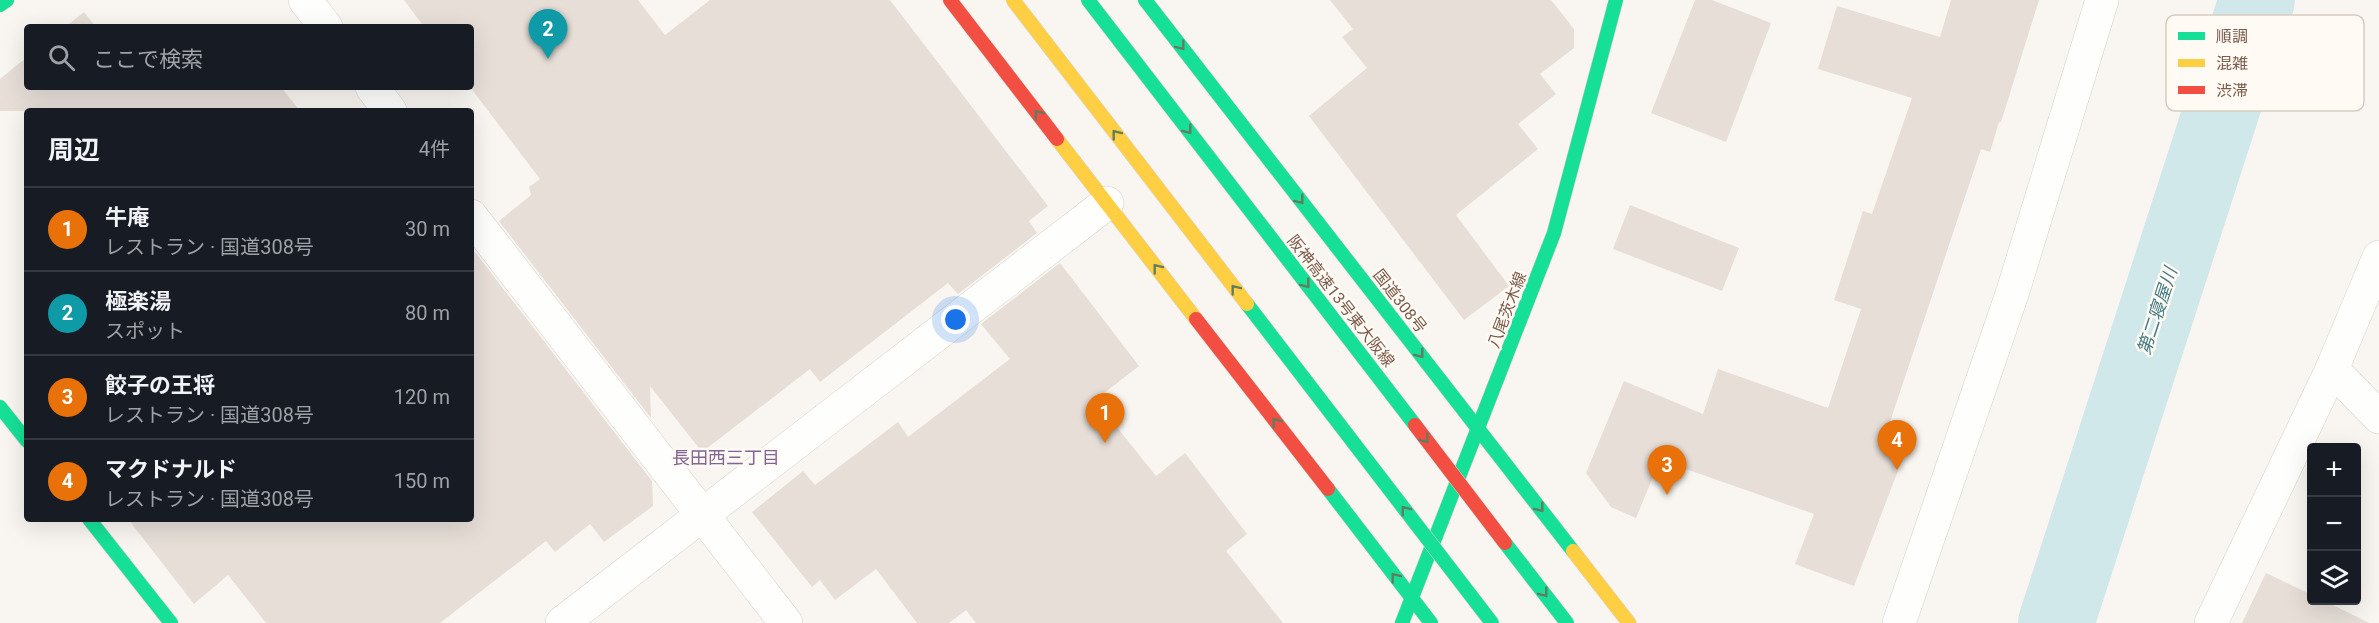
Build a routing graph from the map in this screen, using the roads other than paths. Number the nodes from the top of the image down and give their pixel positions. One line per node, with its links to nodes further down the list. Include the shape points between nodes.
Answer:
1 (7, 0): 9 (main road)
2 (305, 0): 10 (street)
3 (950, 0): 13 (main road, one-way to 3)
4 (1013, 0): 29 (main road, one-way to 4, bridge)
5 (1088, 0): 30 (main road, 阪神高速13号東大阪線, one-way to 30, bridge)
6 (1145, 0): 19 (main road, 国道308号, one-way to 19)
7 (1616, 0): 19 (main road, 八尾茨木線, via 1554,233)
8 (2102, 0): 32 (street, via 2013,291)
9 (0, 5)
10 (324, 24)
11 (374, 90): 12 (street)
12 (388, 108)
13 (1107, 203): 21 (street); 23 (main road, one-way to 13)
14 (474, 220): 21 (street)
15 (2379, 257): 16 (street)
16 (2332, 369): 18 (street); 33 (street)
17 (0, 407): 20 (main road)
18 (2379, 417)
19 (1479, 430): 23 (main road, 八尾茨木線); 31 (main road, 国道308号, one-way to 31)
20 (24, 437)
21 (701, 516): 25 (street); 26 (street)
22 (91, 522): 24 (main road)
23 (1412, 597): 27 (main road, 八尾茨木線); 28 (main road)
24 (171, 623)
25 (562, 623)
26 (786, 623)
27 (1402, 623)
28 (1431, 623)
29 (1492, 623)
30 (1568, 623)
31 (1629, 623)
32 (1899, 623)
33 (2211, 623)

